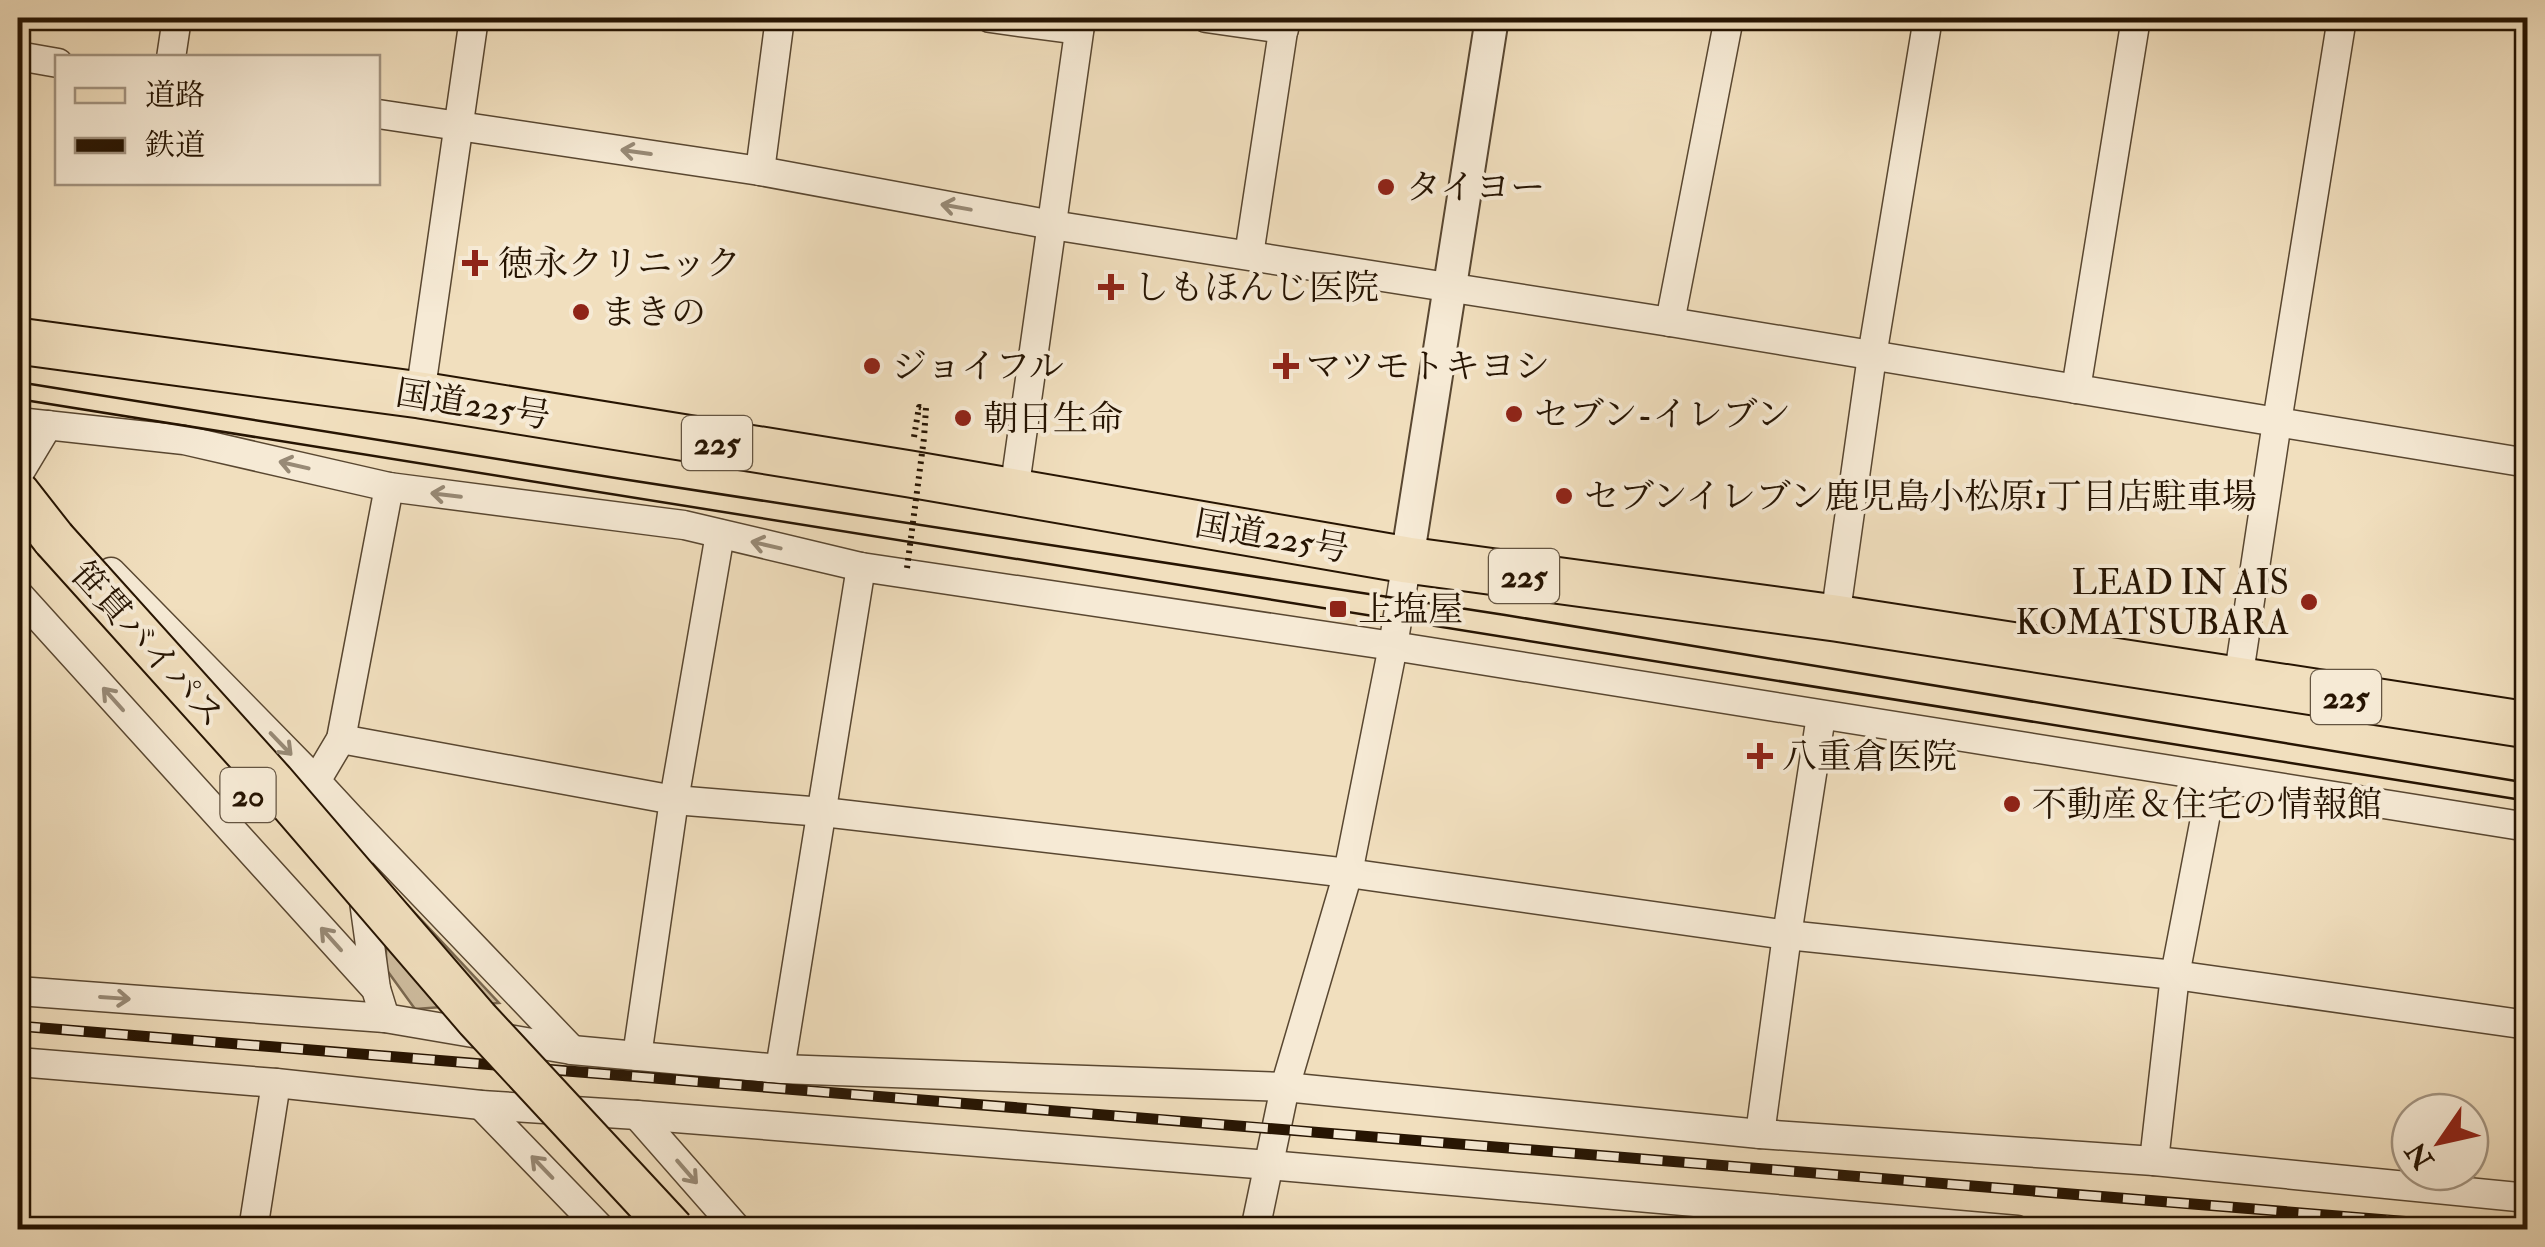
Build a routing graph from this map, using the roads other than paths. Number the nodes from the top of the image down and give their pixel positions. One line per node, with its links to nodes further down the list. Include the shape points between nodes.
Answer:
1 (177, 18): 13 (street)
2 (474, 18): 17 (street)
3 (780, 18): 18 (street)
4 (990, 18): 12 (street)
5 (1206, 18): 11 (street)
6 (1492, 18): 21 (street)
7 (1729, 18): 22 (street)
8 (1928, 18): 24 (street)
9 (2136, 18): 25 (street)
10 (2342, 18): 28 (street)
11 (1285, 23): 20 (street)
12 (1080, 24): 19 (street)
13 (171, 55)
14 (18, 56): 15 (street)
15 (55, 62)
16 (380, 114): 17 (street)
17 (458, 126): 18 (street, one-way to 17); 26 (street)
18 (760, 170): 19 (street, one-way to 18)
19 (1052, 225): 20 (street); 33 (street)
20 (1248, 255): 21 (street)
21 (1448, 288): 22 (street); 36 (street)
22 (1670, 322): 24 (street)
23 (18, 340): 26 (highway, 国道225号 / 225)
24 (1872, 356): 25 (street); 38 (street)
25 (2076, 389): 28 (street)
26 (420, 395): 33 (highway, 国道225号 / 225)
27 (18, 422): 29 (street)
28 (2277, 422): 30 (street); 40 (street)
29 (48, 425): 31 (street); 32 (street, one-way to 29, via 184,440)
30 (2528, 463)
31 (19, 482): 35 (main road, 笹貫バイパス / 20); 45 (street, one-way to 45)
32 (389, 487): 34 (street, one-way to 32); 43 (street)
33 (1014, 492): 36 (highway, 国道225号 / 225)
34 (720, 534): 37 (street, one-way to 34); 46 (street)
35 (30, 558): 53 (street, one-way to 35); 72 (main road, 笹貫バイパス / 20, bridge, via 273,782 477,1019)
36 (1406, 560): 38 (highway, 国道225号 / 225); 39 (street)
37 (861, 567): 39 (street); 47 (street)
38 (1835, 618): 40 (highway, 国道225号 / 225)
39 (1393, 646): 41 (street); 50 (street)
40 (2238, 680): 42 (highway, 国道225号 / 225)
41 (1820, 716): 44 (street); 51 (street)
42 (2528, 725)
43 (341, 740): 45 (street); 46 (street)
44 (2212, 777): 49 (street); 52 (street)
45 (316, 781): 48 (street)
46 (674, 800): 47 (street); 58 (street)
47 (823, 812): 50 (street); 60 (street)
48 (353, 820): 53 (street); 57 (street)
49 (2528, 827)
50 (1348, 873): 51 (street); 62 (street)
51 (1786, 935): 52 (street); 65 (street)
52 (2175, 974): 56 (street); 66 (street)
53 (376, 989): 55 (street)
54 (18, 991): 55 (street, one-way to 55)
55 (385, 1018): 57 (street)
56 (2528, 1024)
57 (572, 1050): 58 (street)
58 (636, 1056): 60 (street)
59 (18, 1062): 61 (street)
60 (780, 1068): 62 (street)
61 (276, 1083): 63 (street); 70 (street)
62 (1285, 1088): 65 (street); 67 (street)
63 (481, 1105): 64 (street); 71 (street, one-way to 63)
64 (637, 1115): 67 (street); 73 (street, one-way to 73)
65 (1760, 1134): 66 (street)
66 (2154, 1161): 68 (street)
67 (1268, 1165): 69 (street); 74 (street)
68 (2528, 1198)
69 (1733, 1218): 75 (street)
70 (253, 1230)
71 (602, 1230)
72 (673, 1230)
73 (738, 1230)
74 (1255, 1230)
75 (2017, 1230)

